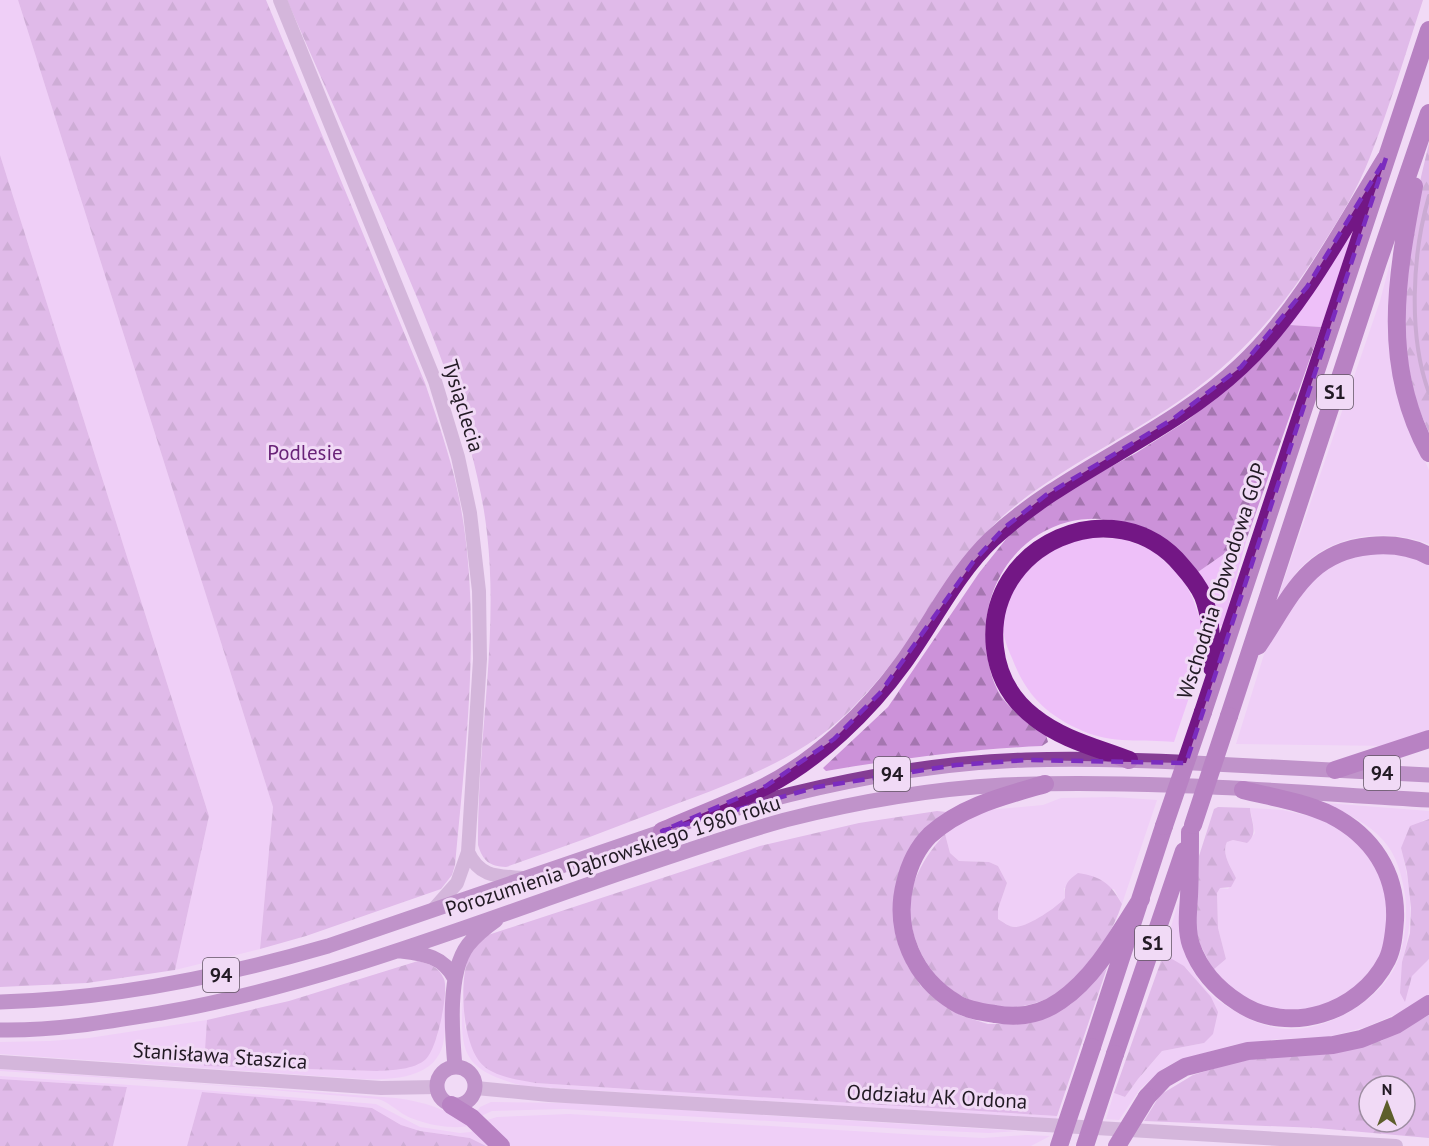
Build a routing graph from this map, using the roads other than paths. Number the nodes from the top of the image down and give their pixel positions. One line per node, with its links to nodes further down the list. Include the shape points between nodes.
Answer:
1 (280, 0): 18 (street, Tysiąclecia, via 435,381 465,487 475,548 480,623)
2 (1429, 30): 4 (highway, Wschodnia Obwodowa GOP / S1)
3 (1428, 118): 5 (highway, via 1399,266 1396,324 1406,392); 7 (highway, S1)
4 (1386, 158): 8 (highway, Wschodnia Obwodowa GOP / S1); 17 (highway, via 1307,287 1241,367 1173,419 1046,495 989,542 880,693 834,739 766,786)
5 (1429, 453)
6 (1429, 556): 7 (highway, via 1406,548 1376,545 1353,548 1328,558 1303,578)
7 (1246, 662): 16 (highway, S1, bridge)
8 (1212, 681): 10 (highway, via 1209,614 1187,571 1164,549 1136,534 1095,529 1056,538 1029,555 1000,598 994,642 1000,671 1013,697 1050,729); 20 (highway, Wschodnia Obwodowa GOP / S1, bridge)
9 (1429, 739): 11 (highway)
10 (1129, 760): 11 (main road, Porozumienia Dąbrowskiego 1980 roku / 94); 17 (main road, Porozumienia Dąbrowskiego 1980 roku / 94, via 1027,760 884,775 817,787)
11 (1335, 770): 12 (main road, Porozumienia Dąbrowskiego 1980 roku / 94)
12 (1429, 776)
13 (1045, 784): 14 (main road, Porozumienia Dąbrowskiego 1980 roku / 94); 20 (highway, via 987,801 961,814 929,837 918,851 902,891 901,923 906,945 928,979 957,1005 981,1012 1016,1016 1045,1010 1078,986); 22 (main road, Porozumienia Dąbrowskiego 1980 roku / 94, via 972,788 838,808 727,837)
14 (1243, 790): 15 (main road, Porozumienia Dąbrowskiego 1980 roku / 94); 16 (highway, via 1329,814 1361,835 1382,860 1396,908 1393,943 1376,976 1351,999 1306,1019 1275,1018 1257,1013 1224,993 1210,979 1190,942)
15 (1429, 800)
16 (1192, 829): 36 (highway, S1, bridge)
17 (662, 831): 19 (main road, Porozumienia Dąbrowskiego 1980 roku / 94)
18 (468, 852): 19 (street, via 485,873); 21 (street, Tysiąclecia, via 457,883)
19 (523, 878): 21 (main road, Porozumienia Dąbrowskiego 1980 roku / 94)
20 (1141, 899): 35 (highway, Wschodnia Obwodowa GOP / S1, bridge)
21 (434, 909): 25 (main road, Porozumienia Dąbrowskiego 1980 roku / 94, via 328,946 212,976 91,996)
22 (502, 914): 23 (main road, Porozumienia Dąbrowskiego 1980 roku / 94); 24 (main road, via 466,948)
23 (394, 951): 24 (main road, via 436,958); 27 (main road, Porozumienia Dąbrowskiego 1980 roku / 94, via 216,1003 81,1026)
24 (455, 979): 29 (main road)
25 (0, 1002)
26 (1429, 1004): 37 (highway, bridge, via 1396,1025 1361,1039 1248,1051 1185,1067 1164,1079 1147,1097)
27 (0, 1030)
28 (0, 1062): 30 (street, Stanisława Staszica, via 381,1088)
29 (455, 1067): 30 (main road, via 440,1075); 31 (main road, via 471,1073)
30 (437, 1088): 32 (main road, via 442,1099)
31 (476, 1088): 32 (main road, via 467,1102); 33 (street, Oddziału AK Ordona)
32 (451, 1105): 34 (highway, via 472,1118)
33 (1215, 1141): 38 (street, Oddziału AK Ordona)
34 (501, 1146)
35 (1059, 1146)
36 (1085, 1146)
37 (1117, 1146)
38 (1396, 1146)

